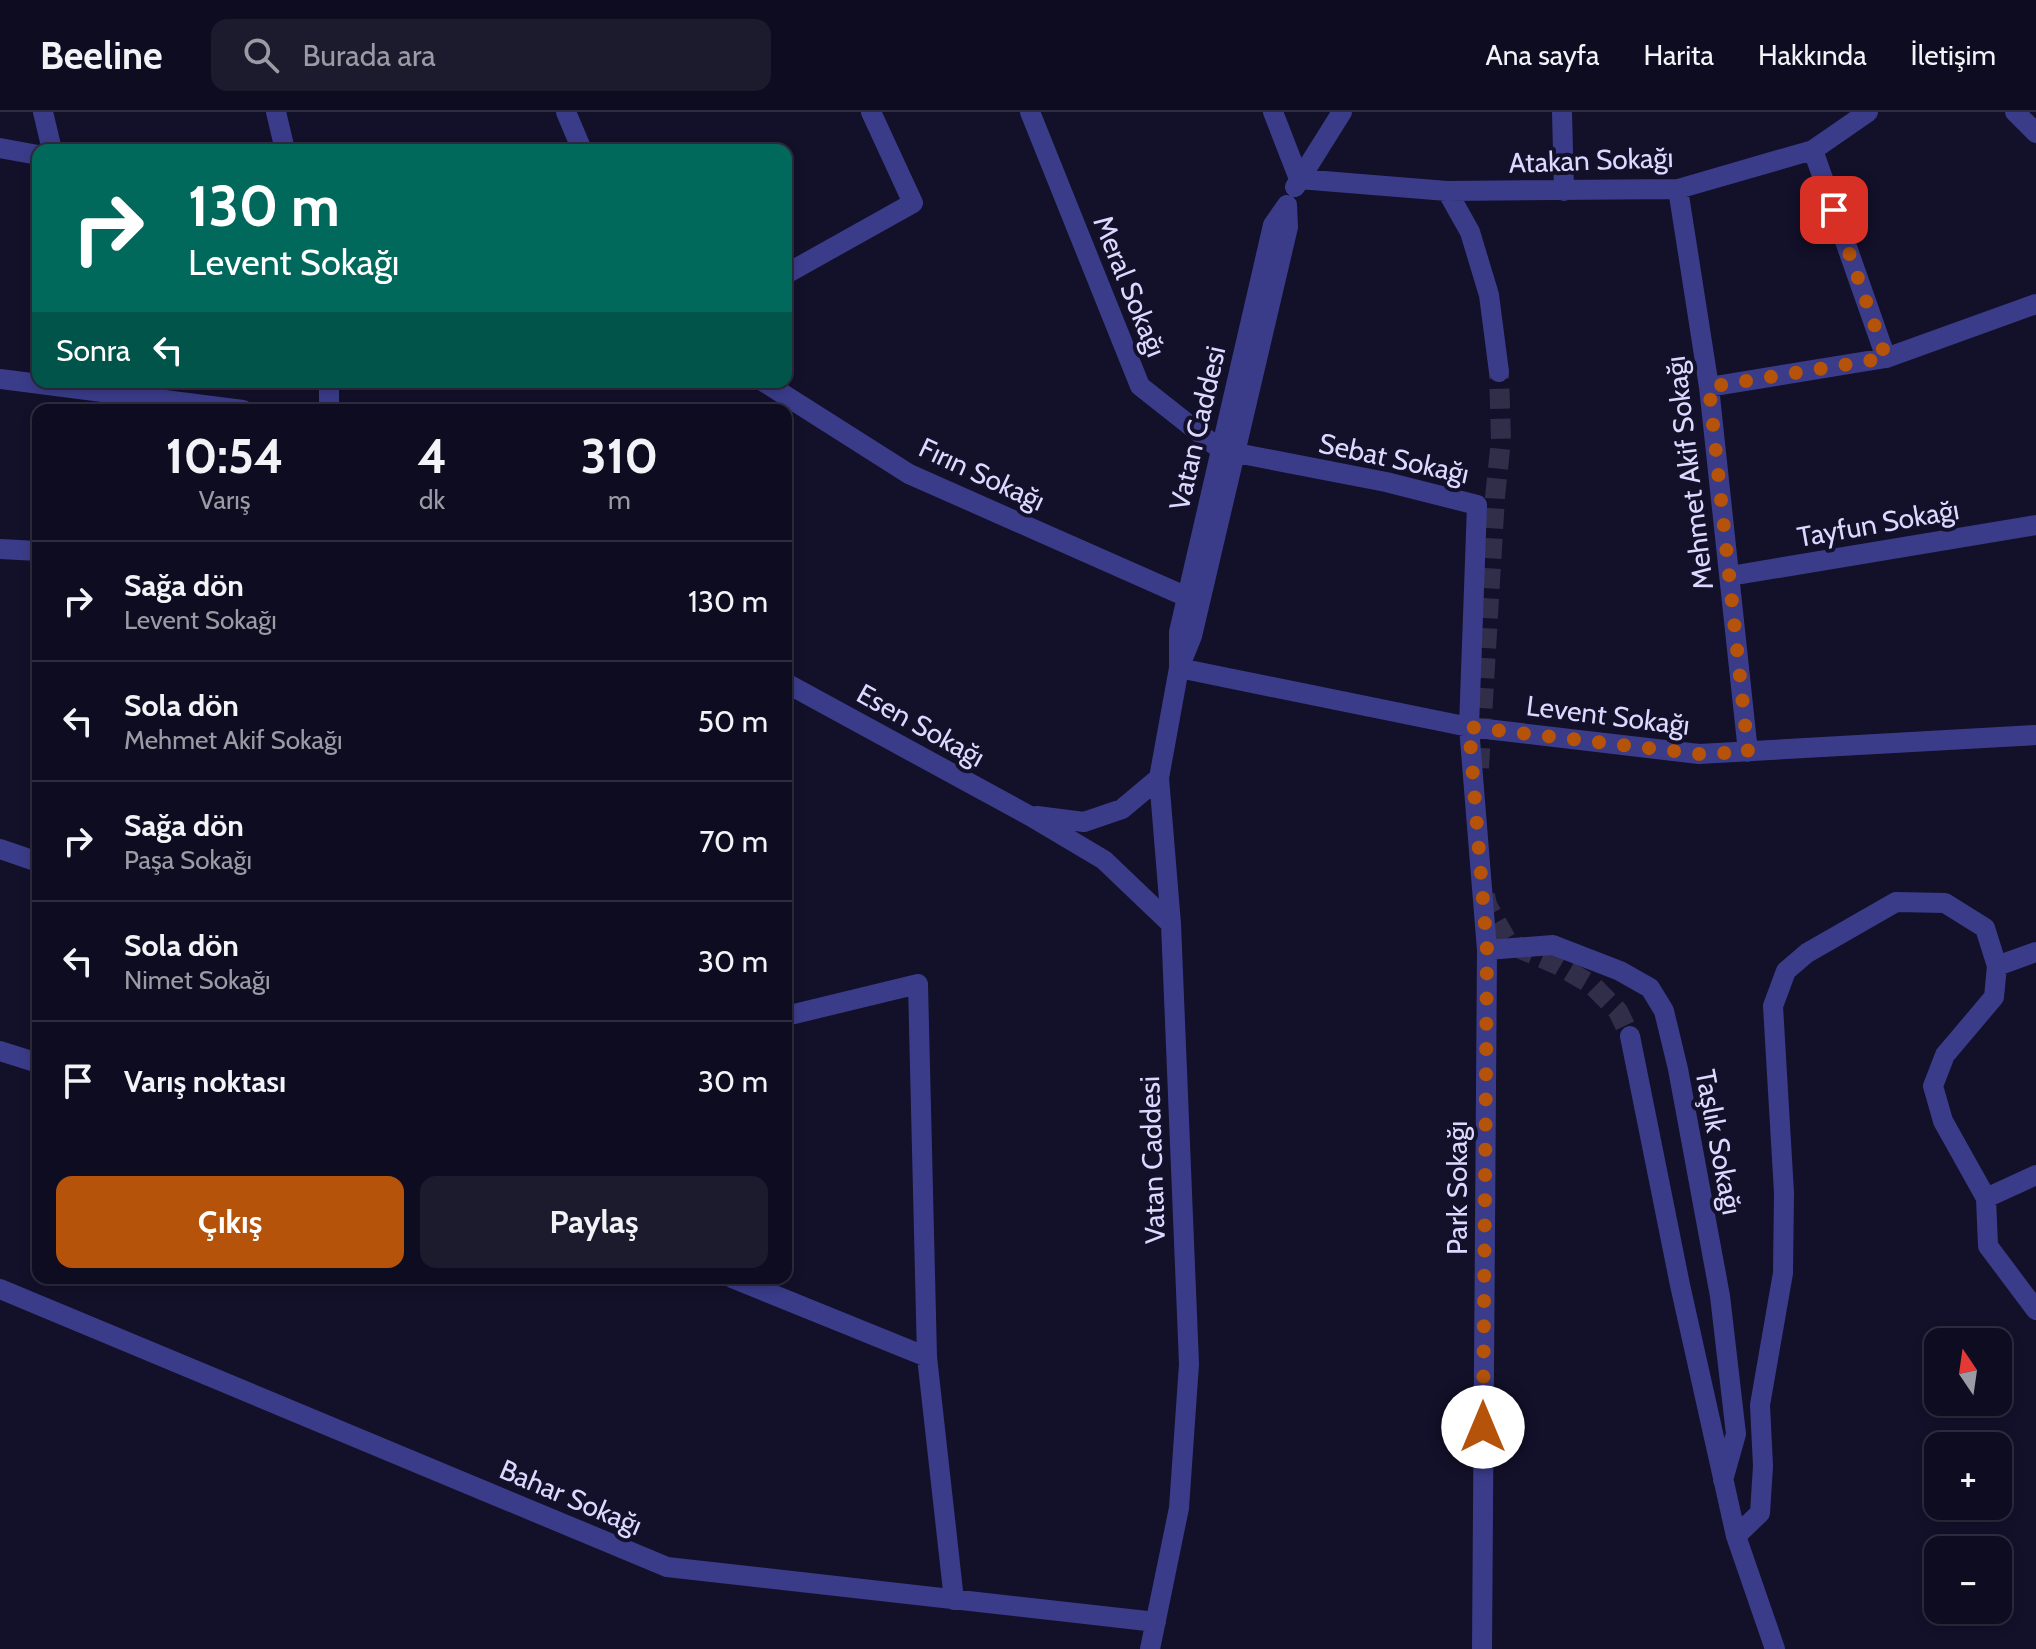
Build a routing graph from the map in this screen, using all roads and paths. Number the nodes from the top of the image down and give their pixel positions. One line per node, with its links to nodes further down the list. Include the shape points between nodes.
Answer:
1 (43, 112): 12 (street)
2 (276, 112): 13 (street)
3 (566, 112): 14 (street)
4 (871, 112): 22 (street, via 913,203)
5 (1030, 112): 33 (street, Meral Sokağı, via 1140,386)
6 (1273, 112): 18 (street)
7 (1342, 112): 18 (street, Vatan Caddesi)
8 (1562, 112): 21 (street)
9 (1868, 112): 16 (street, Atakan Sokağı)
10 (2015, 112): 11 (street)
11 (2036, 133)
12 (51, 144)
13 (284, 144)
14 (579, 144)
15 (0, 148): 17 (street)
16 (1813, 150): 19 (street, Atakan Sokağı); 24 (street)
17 (32, 154)
18 (1299, 179): 20 (street, Atakan Sokağı); 33 (street, Vatan Caddesi, via 1273,225)
19 (1678, 189): 21 (street, Atakan Sokağı); 28 (street, Mehmet Akif Sokağı)
20 (1447, 191): 21 (street, Atakan Sokağı); 25 (street, via 1470,232 1489,295)
21 (1564, 191)
22 (792, 271)
23 (2036, 304): 24 (street)
24 (1886, 358): 28 (street)
25 (1499, 372)
26 (0, 379): 27 (street)
27 (32, 383)
28 (1709, 387): 37 (street, Mehmet Akif Sokağı)
29 (65, 388): 31 (street)
30 (773, 388): 38 (street, Fırın Sokağı, via 909,474)
31 (122, 396): 32 (street)
32 (191, 404)
33 (1228, 451): 38 (street, Vatan Caddesi); 39 (street, Vatan Caddesi, via 1192,636); 41 (street, Sebat Sokağı, via 1477,505)
34 (2036, 525): 37 (street, Tayfun Sokağı)
35 (0, 549): 36 (street)
36 (32, 551)
37 (1730, 576): 43 (street, Mehmet Akif Sokağı)
38 (1187, 597): 39 (street, Vatan Caddesi, via 1179,632)
39 (1179, 668): 41 (street, Levent Sokağı); 44 (street, Vatan Caddesi)
40 (792, 686): 45 (street, Esen Sokağı)
41 (1469, 727): 43 (street, Levent Sokağı, via 1699,754); 49 (street, Park Sokağı)
42 (2036, 735): 43 (street, Levent Sokağı)
43 (1748, 752)
44 (1159, 778): 45 (street, Esen Sokağı, via 1122,809 1084,822); 48 (street, Vatan Caddesi)
45 (1030, 816): 48 (street, Esen Sokağı, via 1104,860)
46 (0, 849): 47 (street)
47 (32, 860)
48 (1171, 924): 65 (street, Vatan Caddesi, via 1189,1364 1179,1508)
49 (1487, 950): 62 (street, Taşlık Sokağı, via 1553,945 1650,988 1664,1011 1720,1296 1736,1434); 67 (street, Park Sokağı)
50 (2036, 952): 51 (street)
51 (1997, 966): 57 (street, via 1994,997 1945,1055 1933,1086 1943,1121); 63 (street, via 1985,928 1945,903 1896,902 1807,953 1786,971 1773,1006 1783,1273 1760,1405 1760,1513)
52 (792, 1015): 61 (street, via 918,984)
53 (1630, 1036): 62 (street, Taşlık Sokağı)
54 (0, 1051): 55 (street)
55 (32, 1061)
56 (2036, 1175): 57 (street)
57 (1986, 1198): 60 (street, via 1988,1246)
58 (747, 1284): 61 (street)
59 (0, 1289): 64 (street, Bahar Sokağı, via 667,1567)
60 (2036, 1310)
61 (927, 1357): 64 (street)
62 (1723, 1480): 63 (street, Taşlık Sokağı)
63 (1736, 1536): 68 (street, Taşlık Sokağı)
64 (954, 1600): 65 (street, Bahar Sokağı)
65 (1156, 1622): 66 (street, Vatan Caddesi)
66 (1150, 1649)
67 (1482, 1649)
68 (1775, 1649)

